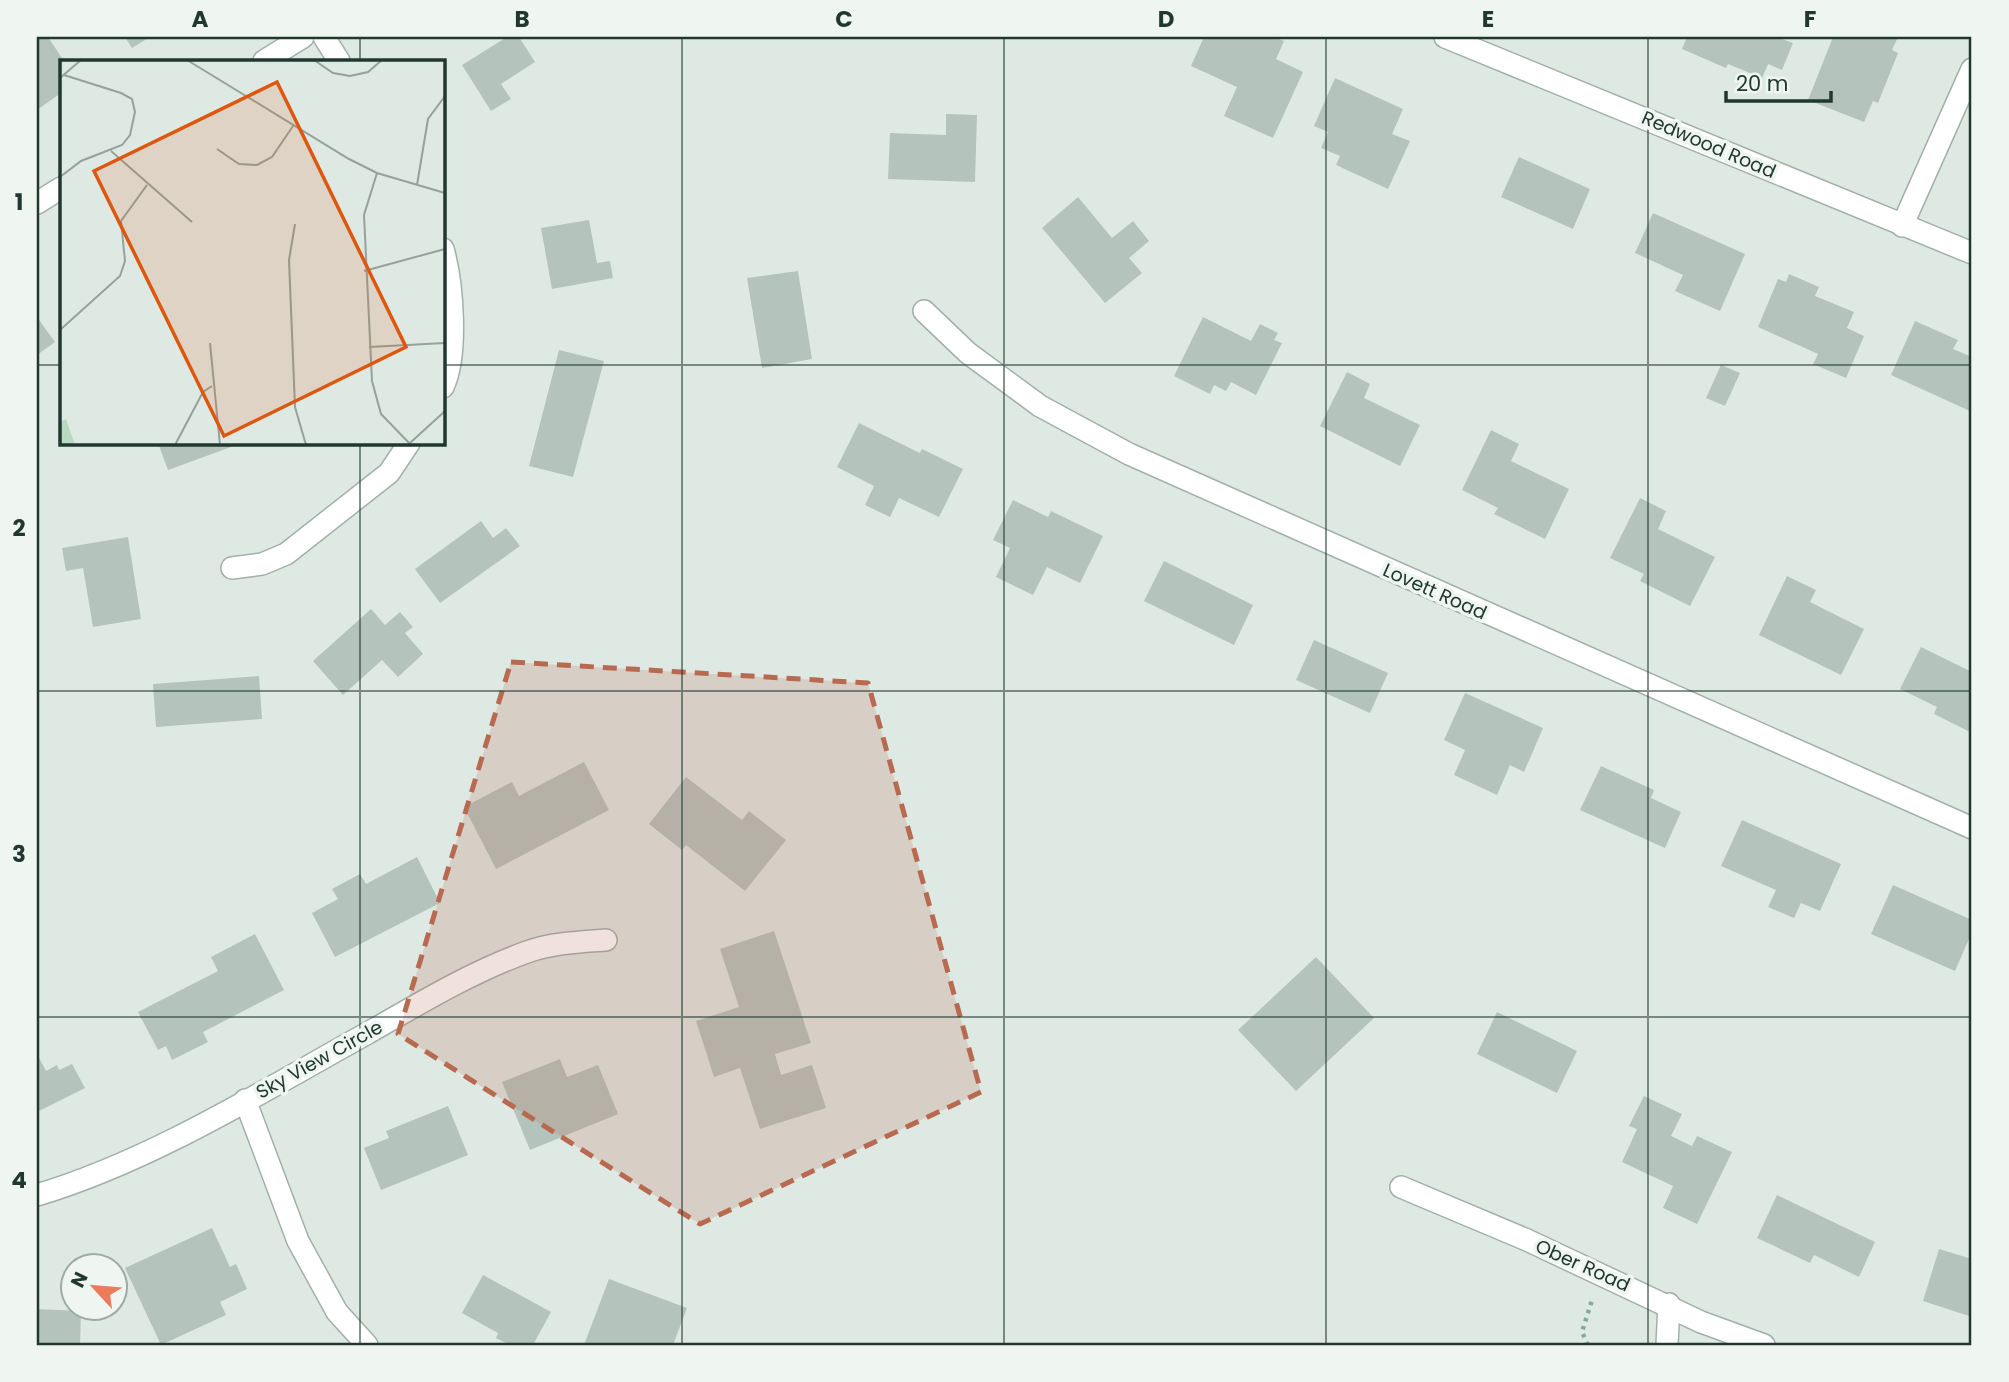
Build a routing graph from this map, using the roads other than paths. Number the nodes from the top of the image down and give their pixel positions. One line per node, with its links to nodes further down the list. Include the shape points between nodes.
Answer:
1 (303, 37): 4 (street)
2 (324, 37): 5 (street)
3 (1445, 37): 9 (street, Redwood Road)
4 (266, 60)
5 (339, 60)
6 (1972, 69): 9 (street)
7 (60, 189): 8 (street)
8 (37, 203)
9 (1902, 226): 10 (street, Redwood Road)
10 (1972, 253)
11 (444, 258): 13 (street, via 451,370)
12 (924, 311): 16 (street, Lovett Road, via 968,353 1040,406 1129,454)
13 (444, 385)
14 (409, 444): 15 (street, via 389,473 286,554)
15 (232, 568)
16 (1972, 828)
17 (606, 940): 18 (street, Sky View Circle, via 527,952 430,998)
18 (245, 1100): 20 (street, Sky View Circle, via 91,1179); 22 (street, via 298,1241 337,1312)
19 (1401, 1188): 21 (street, Ober Road)
20 (37, 1195)
21 (1669, 1304): 23 (street); 24 (street, Ober Road)
22 (368, 1345)
23 (1667, 1345)
24 (1763, 1345)

